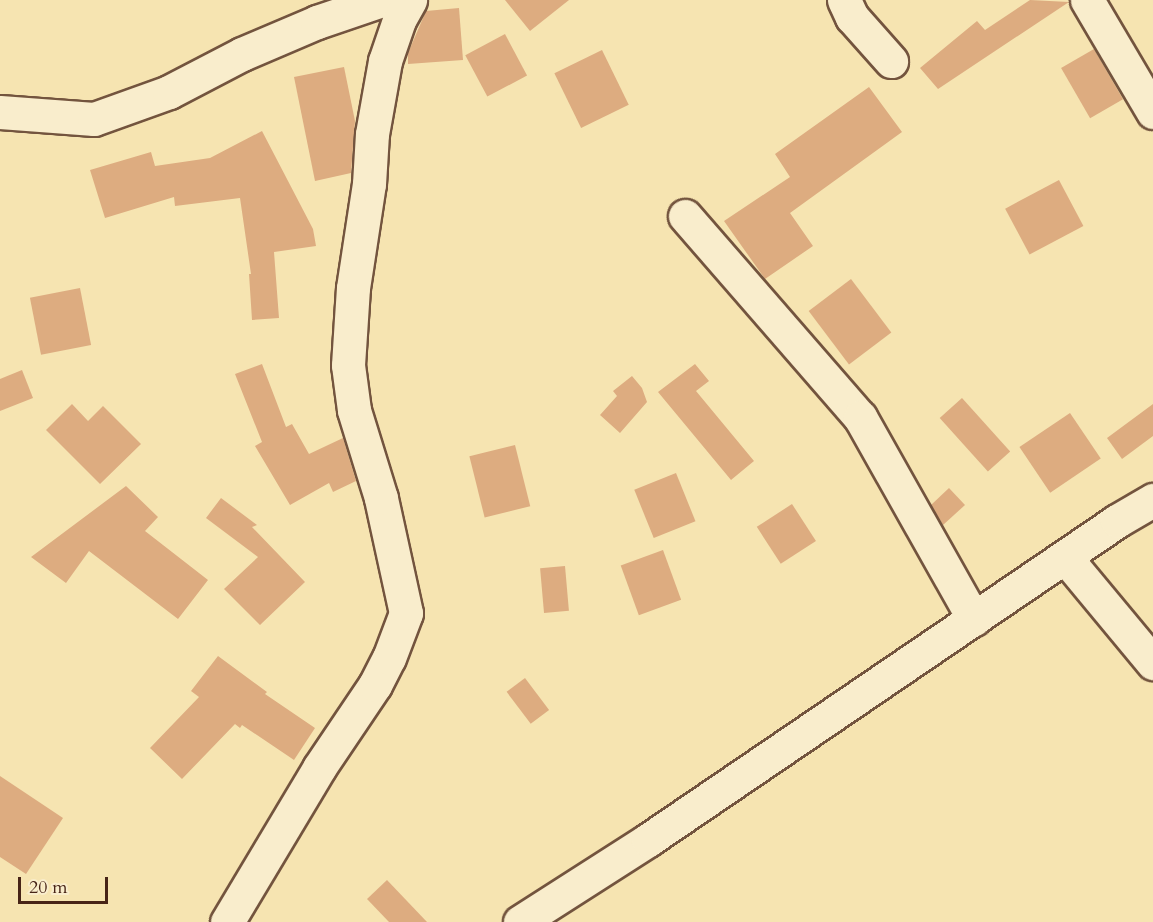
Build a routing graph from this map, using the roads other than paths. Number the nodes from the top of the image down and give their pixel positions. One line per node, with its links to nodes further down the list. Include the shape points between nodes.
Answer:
1 (382, 0): 6 (street, via 317,22 242,54 169,92 94,119)
2 (410, 0): 13 (street, via 385,61 372,134 348,365 354,410 381,498 406,613 375,685 319,768)
3 (844, 0): 5 (street, via 852,17)
4 (1088, 0): 7 (street)
5 (891, 61)
6 (0, 112)
7 (1153, 112)
8 (685, 216): 11 (street, via 860,417)
9 (1153, 500): 10 (street)
10 (1065, 557): 11 (street); 12 (street)
11 (974, 619): 14 (street)
12 (1153, 663)
13 (226, 922)
14 (520, 922)

